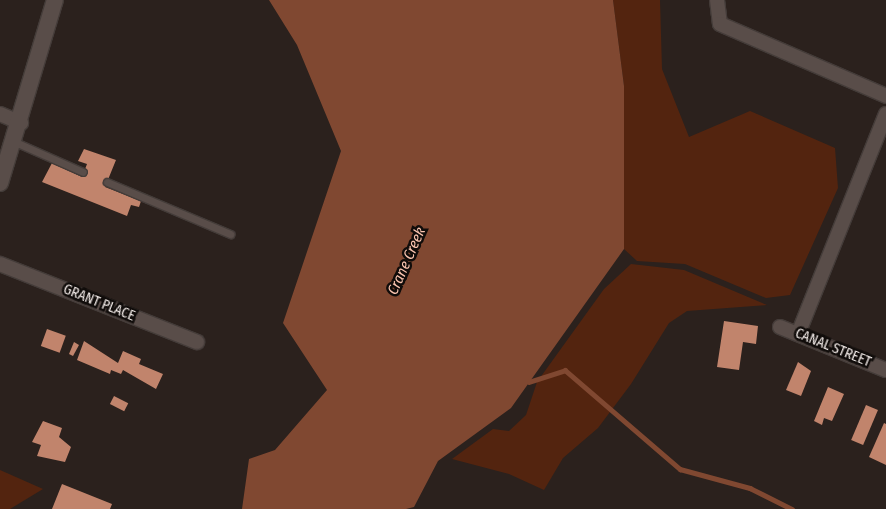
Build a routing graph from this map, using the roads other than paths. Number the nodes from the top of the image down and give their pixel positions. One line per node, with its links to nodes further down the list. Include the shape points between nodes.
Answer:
1 (55, 0): 6 (street)
2 (717, 0): 3 (street, via 720,24)
3 (886, 96)
4 (0, 114): 6 (street)
5 (886, 114): 14 (street)
6 (21, 123): 7 (street)
7 (15, 142): 8 (lane); 10 (street)
8 (83, 172)
9 (108, 182): 11 (lane)
10 (0, 183)
11 (230, 234)
12 (0, 264): 15 (street, GRANT PLACE)
13 (780, 327): 14 (street, CANAL STREET)
14 (798, 334): 16 (street, CANAL STREET)
15 (197, 342)
16 (886, 370)

